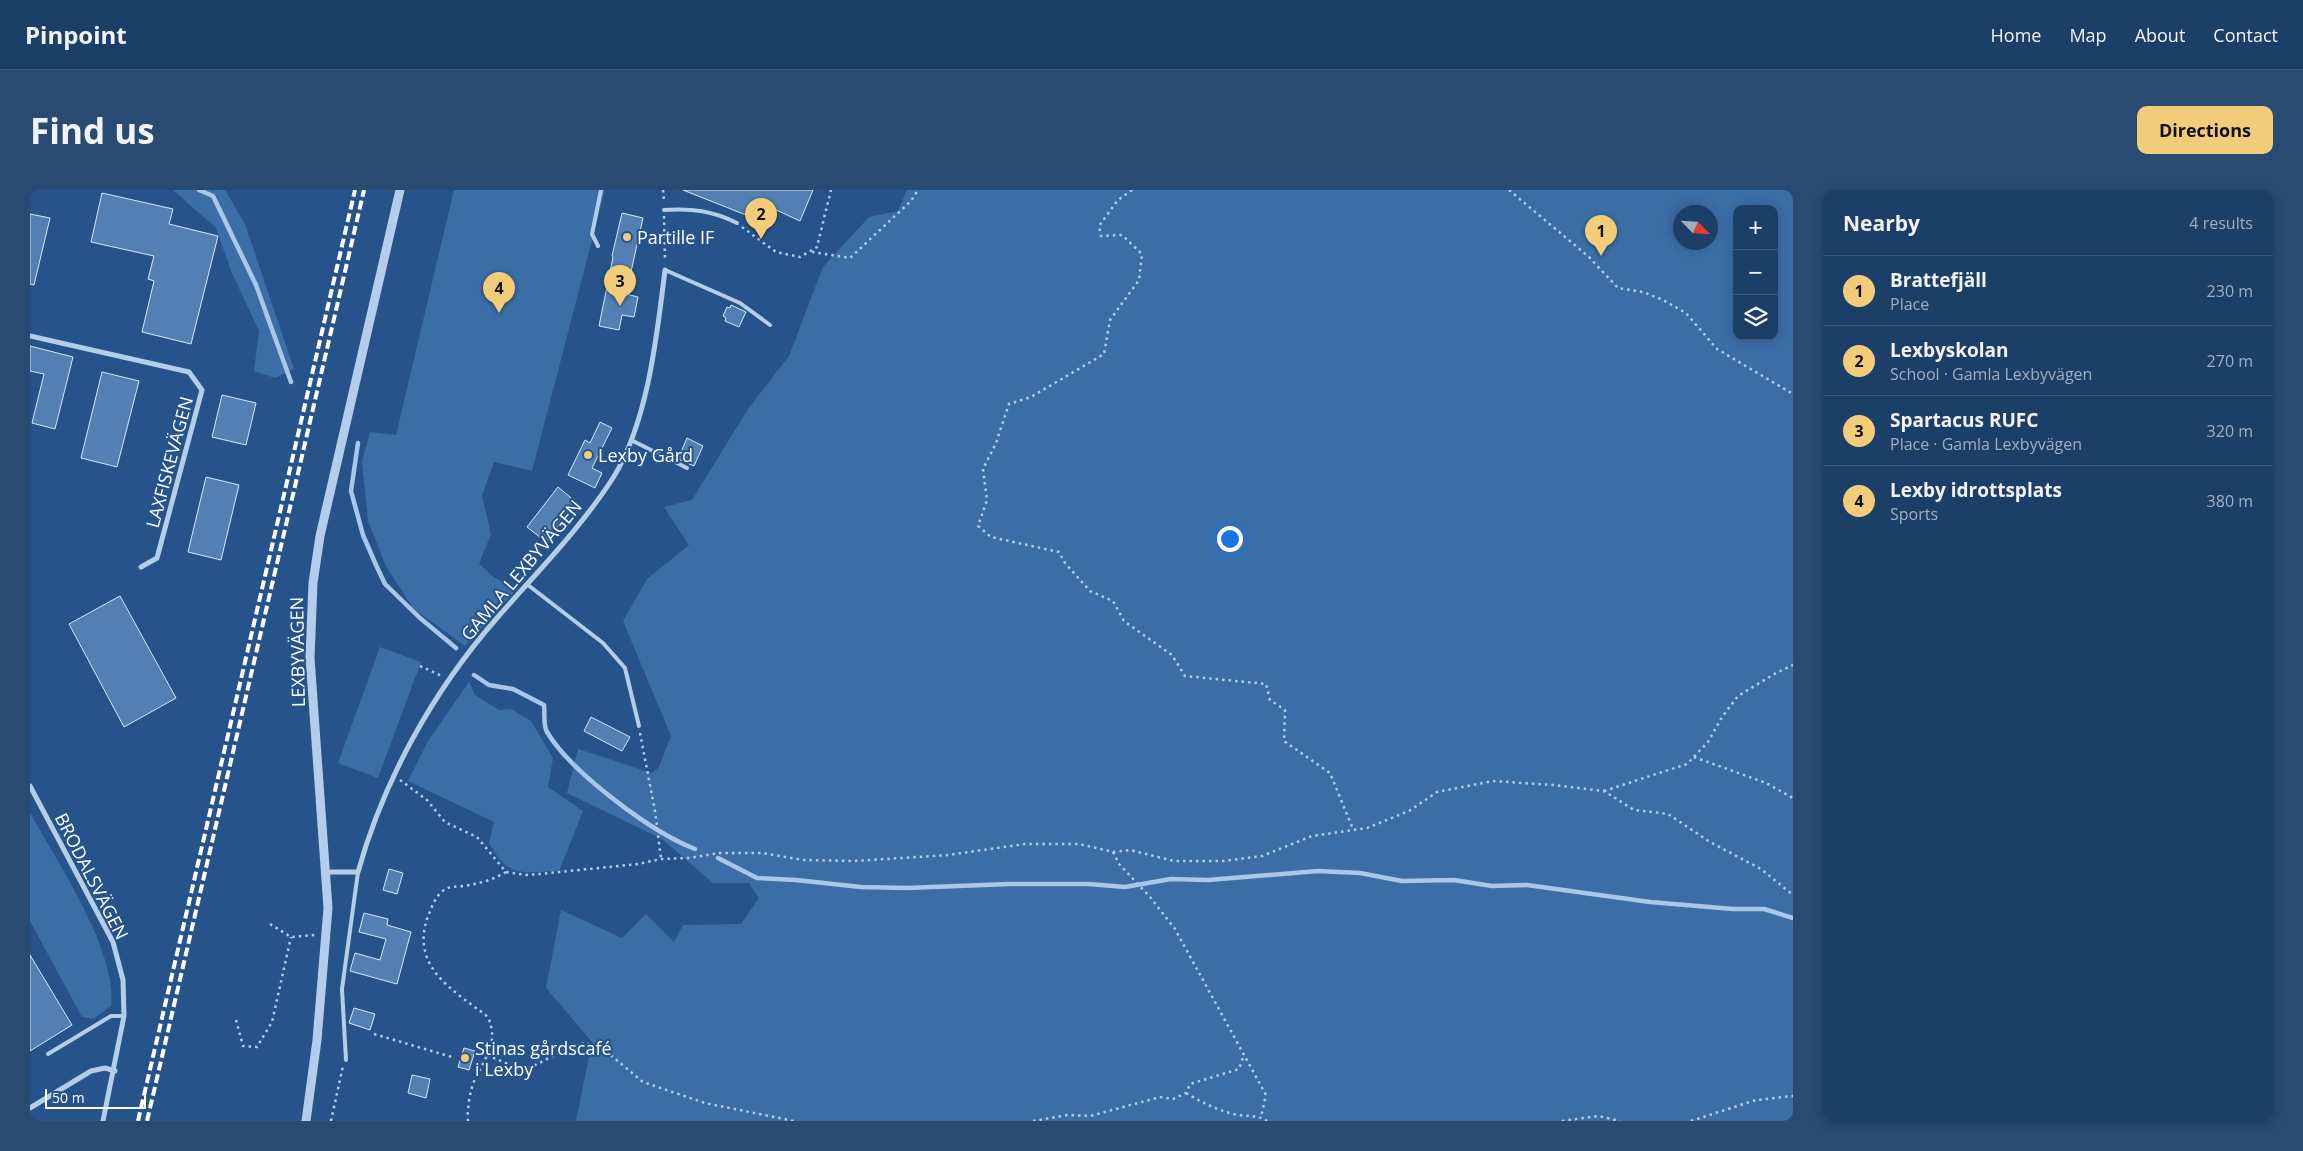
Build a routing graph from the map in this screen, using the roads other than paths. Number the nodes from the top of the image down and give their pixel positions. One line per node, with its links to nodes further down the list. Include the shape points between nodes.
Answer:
1 (400, 190): 15 (street, LEXBYVÄGEN, via 320,536 313,583 310,658)
2 (601, 190): 5 (lane, via 592,234)
3 (664, 210): 4 (lane, via 696,209 718,213)
4 (737, 223)
5 (598, 246)
6 (665, 270): 7 (lane, via 740,303); 9 (street, GAMLA LEXBYVÄGEN, via 657,335)
7 (770, 325)
8 (30, 336): 11 (street, LAXFISKEVÄGEN, via 189,372 202,390 157,558)
9 (631, 440): 10 (lane); 12 (street, GAMLA LEXBYVÄGEN, via 613,478)
10 (687, 468)
11 (141, 567)
12 (528, 585): 13 (lane, via 603,643 626,668); 16 (street, GAMLA LEXBYVÄGEN, via 496,619 450,679 392,777)
13 (640, 726)
14 (30, 786): 17 (street, BRODALSVÄGEN, via 113,942 123,980)
15 (327, 872): 16 (street); 23 (street, LEXBYVÄGEN, via 327,934)
16 (358, 872): 19 (lane, via 342,989)
17 (124, 1016): 18 (lane, via 111,1016); 20 (street, BRODALSVÄGEN)
18 (48, 1054)
19 (346, 1060)
20 (115, 1071): 21 (street, via 104,1068 91,1072); 22 (street, BRODALSVÄGEN)
21 (30, 1108)
22 (103, 1121)
23 (306, 1121)

